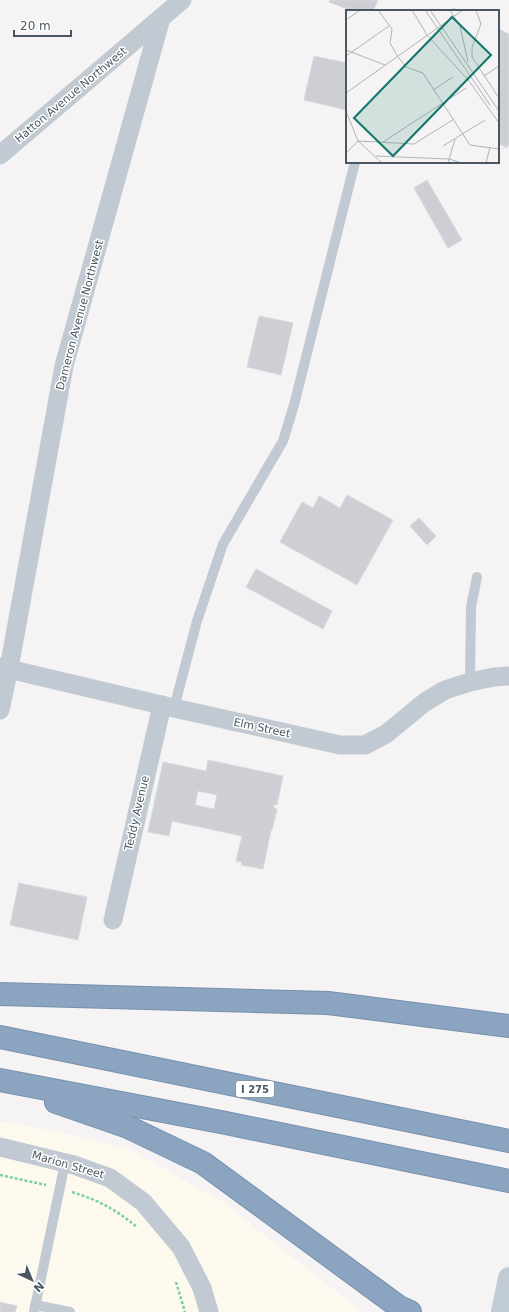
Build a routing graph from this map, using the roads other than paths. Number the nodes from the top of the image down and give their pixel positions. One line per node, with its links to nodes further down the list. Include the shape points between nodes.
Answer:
1 (182, 0): 2 (street, Hatton Avenue Northwest)
2 (161, 18): 3 (street, Hatton Avenue Northwest); 6 (street, Dameron Avenue Northwest, via 64,366)
3 (0, 155)
4 (355, 163): 9 (lane, via 283,441 223,544)
5 (477, 577): 8 (lane, via 471,607)
6 (5, 668): 9 (street, Elm Street); 10 (street, Dameron Avenue Northwest)
7 (509, 676): 8 (street, Elm Street)
8 (470, 682): 9 (street, Elm Street, via 445,690 425,702 386,734 365,745 340,745)
9 (168, 707): 11 (street, Teddy Avenue)
10 (0, 710)
11 (113, 920)
12 (0, 994): 13 (highway, via 328,1003)
13 (509, 1026)
14 (0, 1037): 16 (highway, I 275)
15 (0, 1081): 19 (highway, via 226,1123); 24 (highway, via 128,1127 203,1163 399,1307)
16 (509, 1141)
17 (0, 1147): 18 (street, Marion Street)
18 (65, 1163): 21 (lane); 23 (street, Marion Street, via 110,1178 143,1202 181,1247 202,1288)
19 (509, 1181)
20 (509, 1278): 25 (street)
21 (35, 1308): 22 (lane)
22 (70, 1312)
23 (210, 1312)
24 (410, 1312)
25 (502, 1312)

